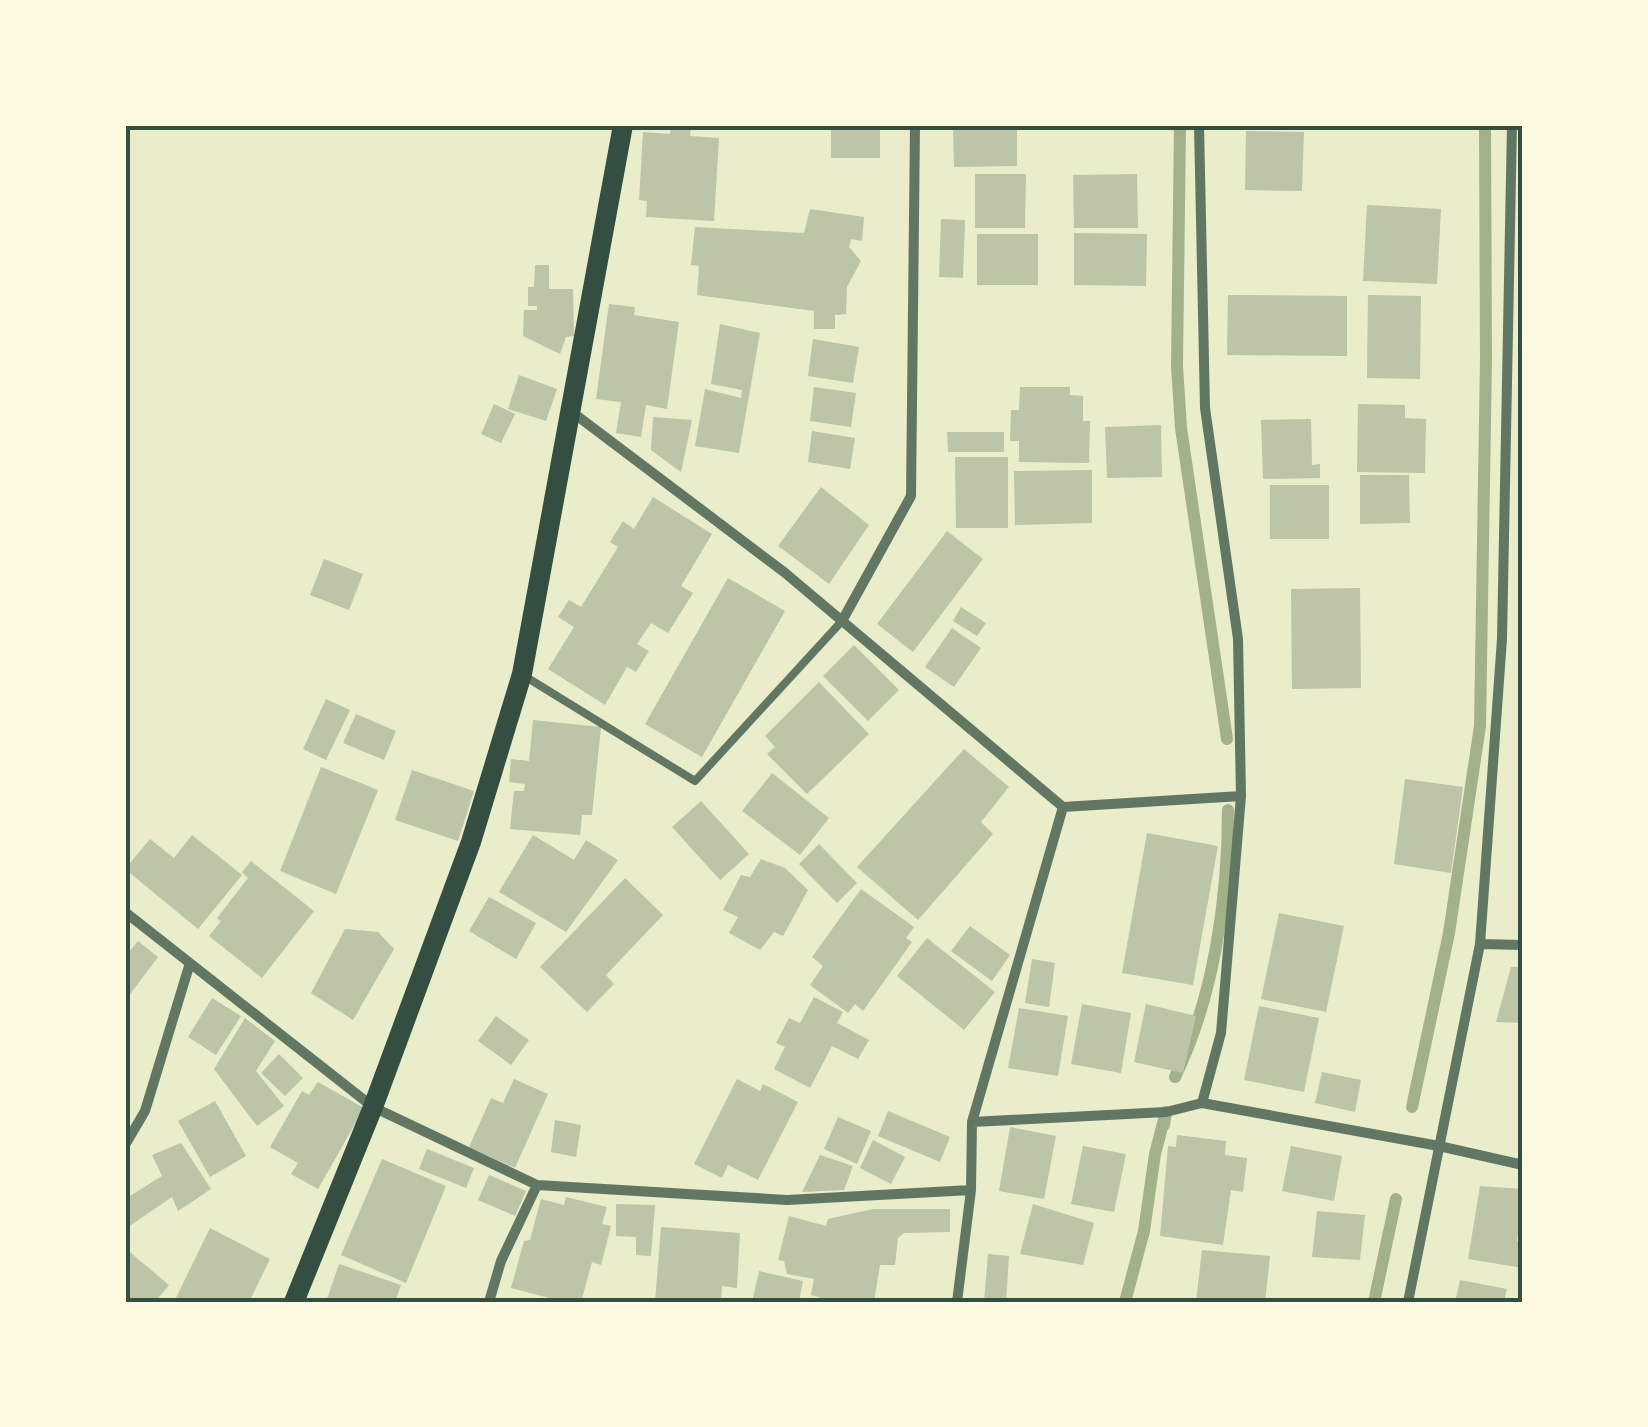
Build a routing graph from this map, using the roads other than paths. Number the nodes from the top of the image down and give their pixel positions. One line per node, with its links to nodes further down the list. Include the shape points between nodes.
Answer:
1 (623, 125): 5 (main road)
2 (915, 125): 6 (street, via 912,496)
3 (1198, 125): 8 (street, via 1205,408 1238,639)
4 (1512, 125): 11 (street, via 1502,639)
5 (572, 412): 6 (street); 7 (main road)
6 (842, 622): 7 (lane, via 695,780); 9 (street)
7 (522, 674): 15 (main road, via 471,842)
8 (1241, 796): 9 (street); 14 (street, via 1221,1033)
9 (1063, 807): 16 (street)
10 (125, 912): 13 (street)
11 (1480, 944): 12 (street); 18 (street)
12 (1523, 945)
13 (190, 963): 15 (street); 17 (street, via 145,1111)
14 (1202, 1103): 16 (street, via 1166,1112); 18 (street)
15 (373, 1107): 20 (street); 22 (main road)
16 (972, 1122): 21 (street)
17 (125, 1146)
18 (1439, 1146): 19 (street); 25 (street)
19 (1523, 1165)
20 (537, 1185): 21 (street, via 788,1200); 23 (street)
21 (971, 1190): 24 (street)
22 (294, 1302)
23 (488, 1302)
24 (957, 1302)
25 (1408, 1302)

